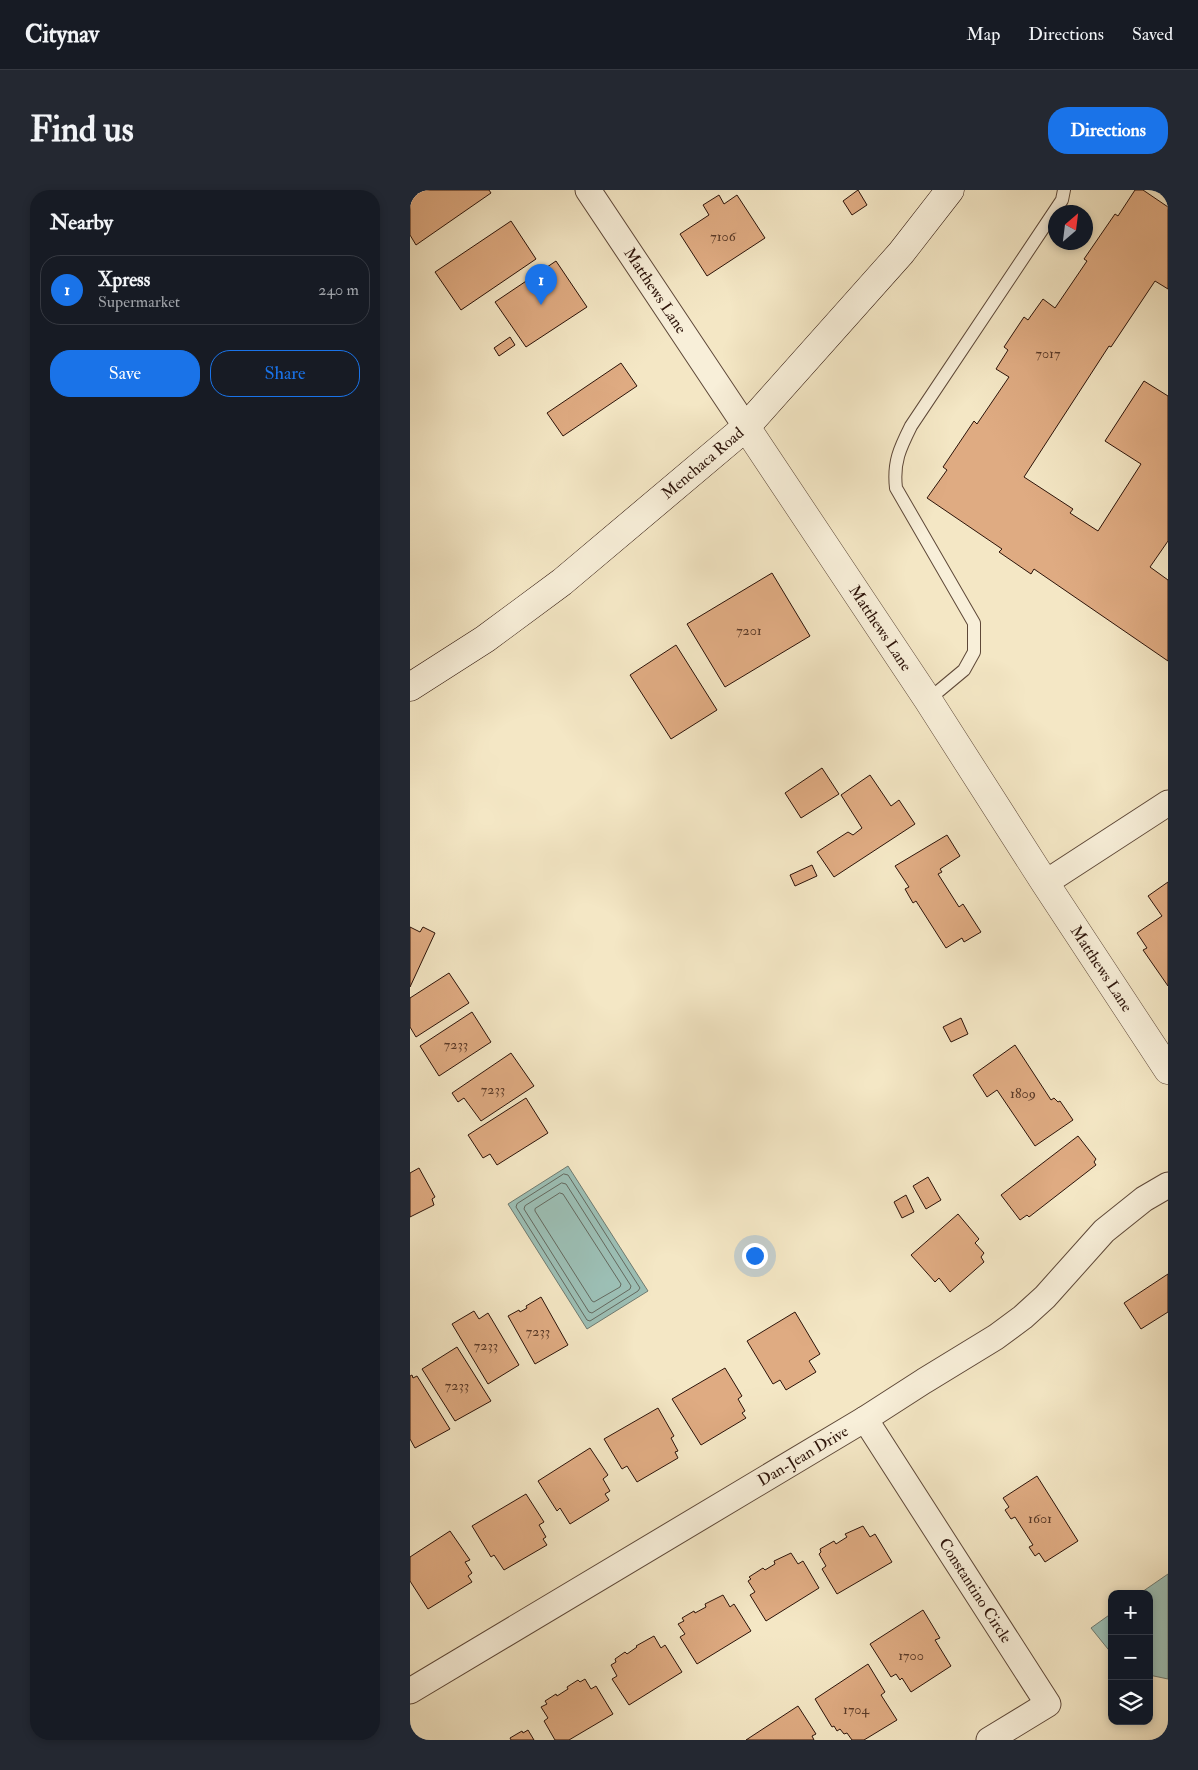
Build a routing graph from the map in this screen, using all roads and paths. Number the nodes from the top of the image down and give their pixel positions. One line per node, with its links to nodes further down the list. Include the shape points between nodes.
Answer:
1 (588, 190): 4 (street, Matthews Lane)
2 (950, 190): 4 (street, Menchaca Road, via 891,265)
3 (1064, 190): 6 (lane, via 1062,200 911,426 898,452 894,472 896,488 974,623 974,652 964,670)
4 (746, 426): 5 (street, Menchaca Road, via 562,582 485,639); 6 (street, Matthews Lane)
5 (410, 687)
6 (928, 700): 8 (street, Matthews Lane)
7 (1168, 803): 8 (street)
8 (1045, 883): 9 (street, Matthews Lane)
9 (1168, 1070)
10 (1168, 1185): 11 (street, Dan-Jean Drive, via 1144,1199 1104,1231 1023,1317)
11 (865, 1419): 12 (street, Dan-Jean Drive); 13 (street, Constantino Circle, via 1048,1704)
12 (410, 1690)
13 (989, 1740)

